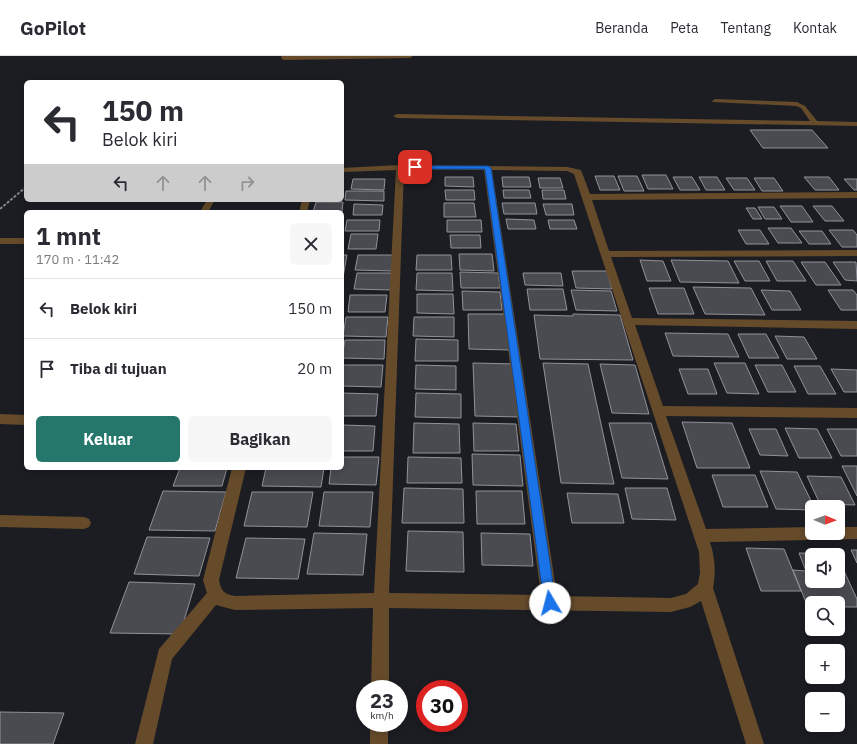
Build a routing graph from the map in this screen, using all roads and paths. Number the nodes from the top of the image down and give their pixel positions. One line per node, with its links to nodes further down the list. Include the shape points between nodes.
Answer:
1 (284, 56): 2 (street)
2 (410, 56)
3 (715, 101): 5 (street, via 797,104 803,107)
4 (397, 116): 5 (street)
5 (815, 124): 6 (street)
6 (857, 124)
7 (400, 167): 8 (street); 9 (street); 33 (street)
8 (488, 168): 12 (street, via 574,170 578,172); 34 (street)
9 (344, 170)
10 (24, 189): 13 (path)
11 (857, 195): 12 (street)
12 (587, 197): 17 (street)
13 (0, 209)
14 (0, 241): 15 (street)
15 (24, 241)
16 (857, 253): 17 (street)
17 (606, 254): 18 (street)
18 (628, 321): 19 (street); 20 (street)
19 (857, 325)
20 (659, 411): 21 (street); 30 (street)
21 (857, 413)
22 (0, 420): 23 (street)
23 (24, 420)
24 (238, 470): 32 (street, via 211,580)
25 (0, 521): 26 (street)
26 (84, 523)
27 (857, 532): 28 (street)
28 (845, 533)
29 (805, 534): 30 (street)
30 (700, 536): 31 (street, via 706,552 708,573)
31 (705, 588): 34 (street, via 690,600 671,605); 39 (street)
32 (215, 595): 33 (street, via 224,602 236,604); 37 (street, via 165,655)
33 (381, 600): 34 (street); 35 (street)
34 (550, 603)
35 (380, 680)
36 (379, 732): 38 (street)
37 (144, 744)
38 (379, 744)
39 (755, 744)

